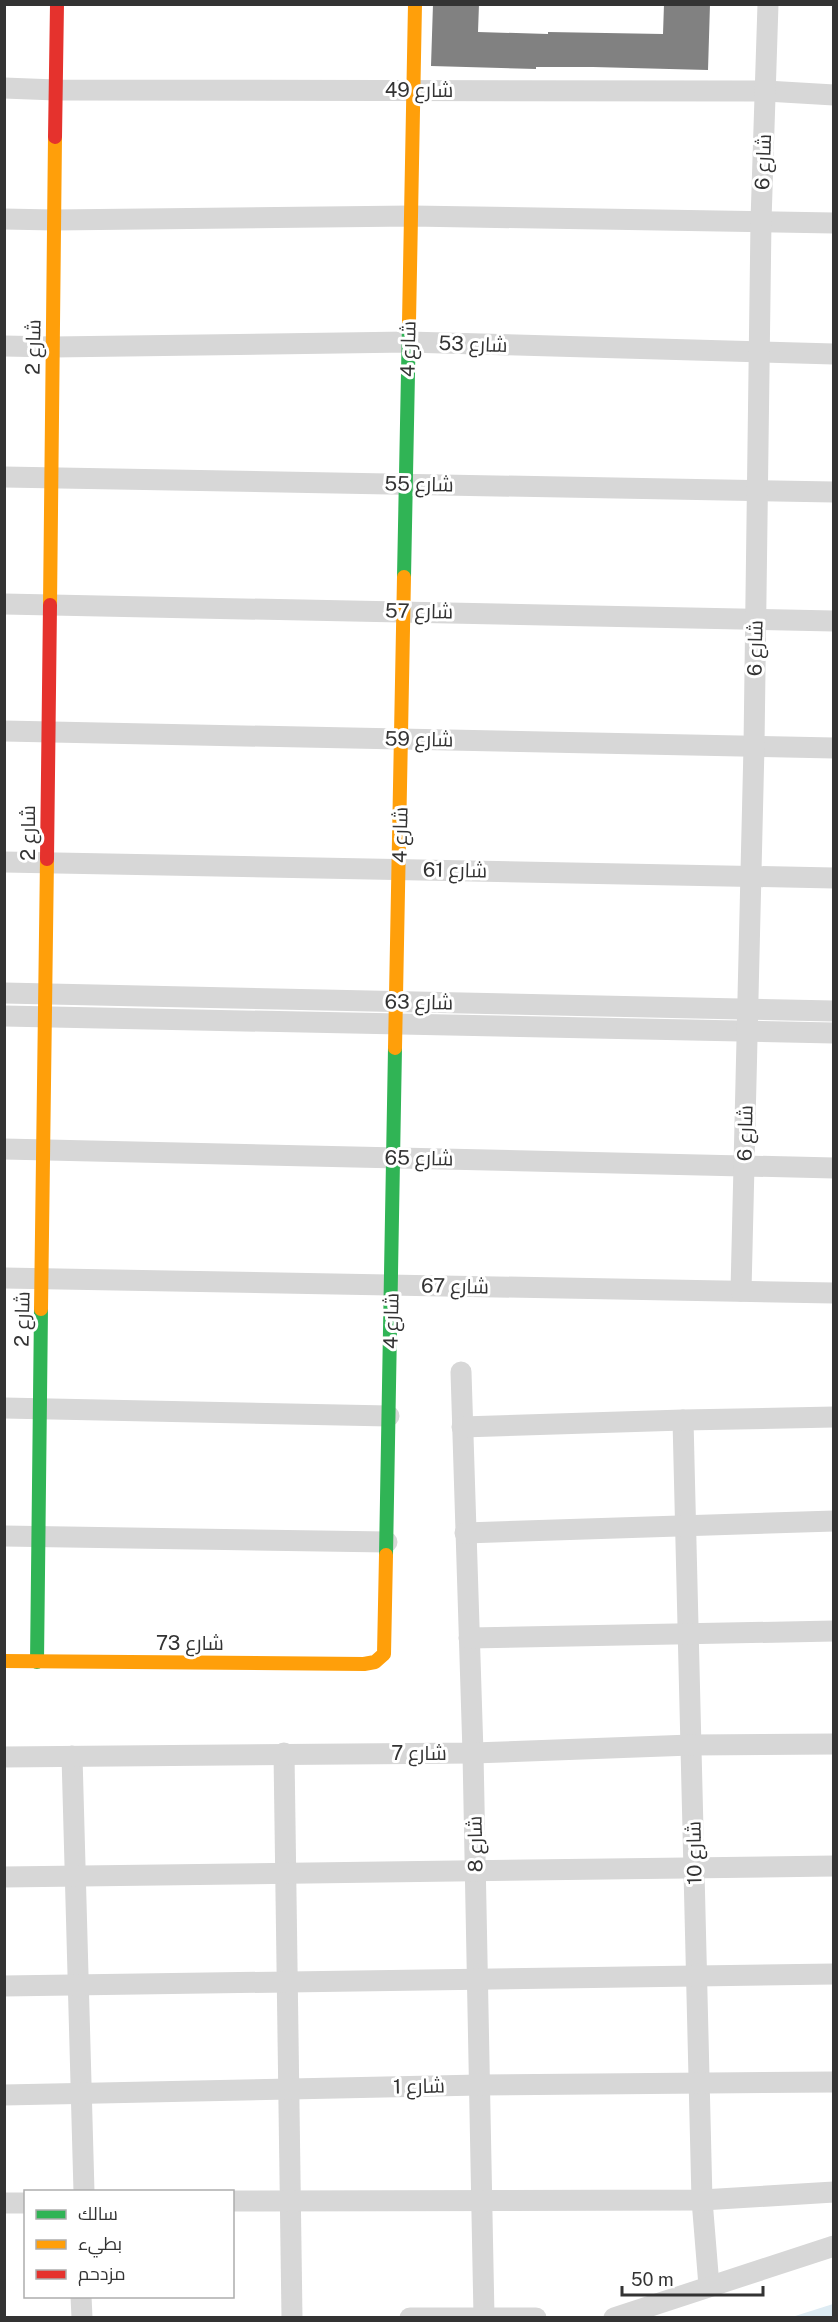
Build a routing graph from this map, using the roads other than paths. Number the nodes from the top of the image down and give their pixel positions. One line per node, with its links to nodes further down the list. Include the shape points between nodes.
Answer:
1 (57, 4): 5 (street, شارع 2)
2 (415, 4): 6 (street, شارع 4)
3 (768, 4): 7 (street, شارع 6)
4 (4, 88): 5 (street, شارع 49)
5 (56, 90): 6 (street, شارع 49); 11 (street, شارع 2)
6 (413, 90): 7 (street, شارع 49); 9 (street, شارع 4)
7 (766, 92): 8 (street, شارع 49); 12 (street, شارع 6)
8 (834, 95)
9 (412, 216): 11 (street); 12 (street); 14 (street, شارع 4)
10 (4, 219): 11 (street)
11 (54, 220): 16 (street, شارع 2)
12 (761, 221): 13 (street); 17 (street, شارع 6)
13 (834, 223)
14 (408, 342): 16 (street, شارع 53); 17 (street, شارع 53); 21 (street, شارع 4)
15 (4, 346): 16 (street, شارع 53)
16 (53, 347): 20 (street, شارع 2)
17 (759, 353): 18 (street, شارع 53); 22 (street, شارع 6)
18 (834, 354)
19 (4, 477): 20 (street, شارع 55)
20 (51, 478): 21 (street, شارع 55); 25 (street, شارع 2)
21 (406, 483): 22 (street, شارع 55); 26 (street, شارع 4)
22 (758, 490): 23 (street, شارع 55); 27 (street, شارع 6)
23 (834, 492)
24 (4, 604): 25 (street, شارع 57)
25 (50, 605): 26 (street, شارع 57); 30 (street, شارع 2)
26 (404, 611): 27 (street, شارع 57); 31 (street, شارع 4)
27 (755, 618): 28 (street, شارع 57); 32 (street, شارع 6)
28 (834, 621)
29 (4, 731): 30 (street, شارع 59)
30 (48, 733): 31 (street, شارع 59); 35 (street, شارع 2)
31 (402, 738): 32 (street, شارع 59); 36 (street, شارع 4)
32 (754, 746): 33 (street, شارع 59); 37 (street, شارع 6)
33 (834, 748)
34 (4, 862): 35 (street, شارع 61)
35 (47, 863): 36 (street, شارع 61); 40 (street, شارع 2)
36 (399, 869): 37 (street, شارع 61); 41 (street, شارع 4)
37 (750, 876): 38 (street, شارع 61); 42 (street, شارع 6)
38 (834, 878)
39 (4, 993): 40 (street, شارع 63)
40 (46, 993): 41 (street, شارع 63); 45 (street, شارع 2)
41 (396, 1002): 42 (street, شارع 63); 46 (street, شارع 4)
42 (747, 1009): 43 (street, شارع 63); 47 (street, شارع 6)
43 (834, 1011)
44 (4, 1016): 45 (street, شارع 63)
45 (45, 1018): 46 (street, شارع 63); 50 (street, شارع 2)
46 (396, 1024): 47 (street, شارع 63); 51 (street, شارع 4)
47 (747, 1031): 48 (street, شارع 63); 52 (street, شارع 6)
48 (834, 1033)
49 (4, 1149): 50 (street, شارع 65)
50 (44, 1150): 51 (street, شارع 65); 55 (street, شارع 2)
51 (393, 1157): 52 (street, شارع 65); 56 (street, شارع 4)
52 (744, 1166): 53 (street, شارع 65); 57 (street, شارع 6)
53 (834, 1168)
54 (4, 1278): 55 (street, شارع 67)
55 (42, 1279): 56 (street, شارع 67); 61 (street, شارع 2)
56 (391, 1284): 57 (street, شارع 67); 62 (street, شارع 4)
57 (741, 1291): 58 (street, شارع 67)
58 (834, 1293)
59 (460, 1372): 65 (street, شارع 8)
60 (4, 1408): 61 (street)
61 (41, 1409): 62 (street); 70 (street, شارع 2)
62 (389, 1416): 71 (street, شارع 4)
63 (834, 1417): 64 (street)
64 (683, 1420): 65 (street); 67 (street, شارع 10)
65 (462, 1427): 68 (street, شارع 8)
66 (834, 1521): 67 (street)
67 (686, 1526): 68 (street); 73 (street, شارع 10)
68 (465, 1533): 74 (street, شارع 8)
69 (4, 1536): 70 (street)
70 (39, 1536): 71 (street); 76 (street, شارع 2)
71 (387, 1542): 77 (street, شارع 4, via 384,1654)
72 (834, 1631): 73 (street)
73 (688, 1634): 74 (street); 79 (street, شارع 10)
74 (469, 1638): 81 (street, شارع 8)
75 (4, 1661): 76 (street, شارع 73)
76 (38, 1662): 77 (street, شارع 73)
77 (375, 1662)
78 (834, 1744): 79 (street, شارع 7)
79 (692, 1745): 81 (street, شارع 7); 85 (street, شارع 10)
80 (284, 1753): 81 (street, شارع 7); 82 (street, شارع 7); 87 (street)
81 (473, 1753): 86 (street, شارع 8)
82 (72, 1756): 83 (street, شارع 7); 88 (street)
83 (4, 1757)
84 (834, 1866): 85 (street)
85 (694, 1868): 86 (street); 91 (street, شارع 10)
86 (475, 1871): 87 (street); 92 (street, شارع 8)
87 (286, 1874): 88 (street); 93 (street)
88 (75, 1876): 89 (street); 94 (street)
89 (4, 1877)
90 (834, 1974): 91 (street)
91 (697, 1976): 92 (street); 97 (street, شارع 10)
92 (478, 1979): 93 (street); 98 (street, شارع 8)
93 (287, 1982): 94 (street); 99 (street)
94 (78, 1985): 95 (street); 101 (street)
95 (4, 1986)
96 (834, 2082): 97 (street, شارع 1)
97 (700, 2084): 98 (street, شارع 1); 106 (street, شارع 10)
98 (480, 2085): 99 (street, شارع 1); 105 (street, شارع 8)
99 (289, 2089): 101 (street, شارع 1); 104 (street)
100 (4, 2095): 101 (street, شارع 1)
101 (81, 2095): 102 (street)
102 (84, 2190)
103 (834, 2192): 106 (street)
104 (290, 2200): 105 (street); 107 (street); 115 (street)
105 (482, 2200): 106 (street); 113 (street, شارع 8)
106 (702, 2200): 111 (street, شارع 10)
107 (234, 2201)
108 (4, 2203): 109 (street)
109 (24, 2203)
110 (834, 2246): 111 (street)
111 (709, 2286): 118 (street)
112 (81, 2298): 114 (street)
113 (484, 2317): 116 (street); 117 (street)
114 (82, 2318)
115 (292, 2318)
116 (410, 2318)
117 (536, 2318)
118 (614, 2318)

